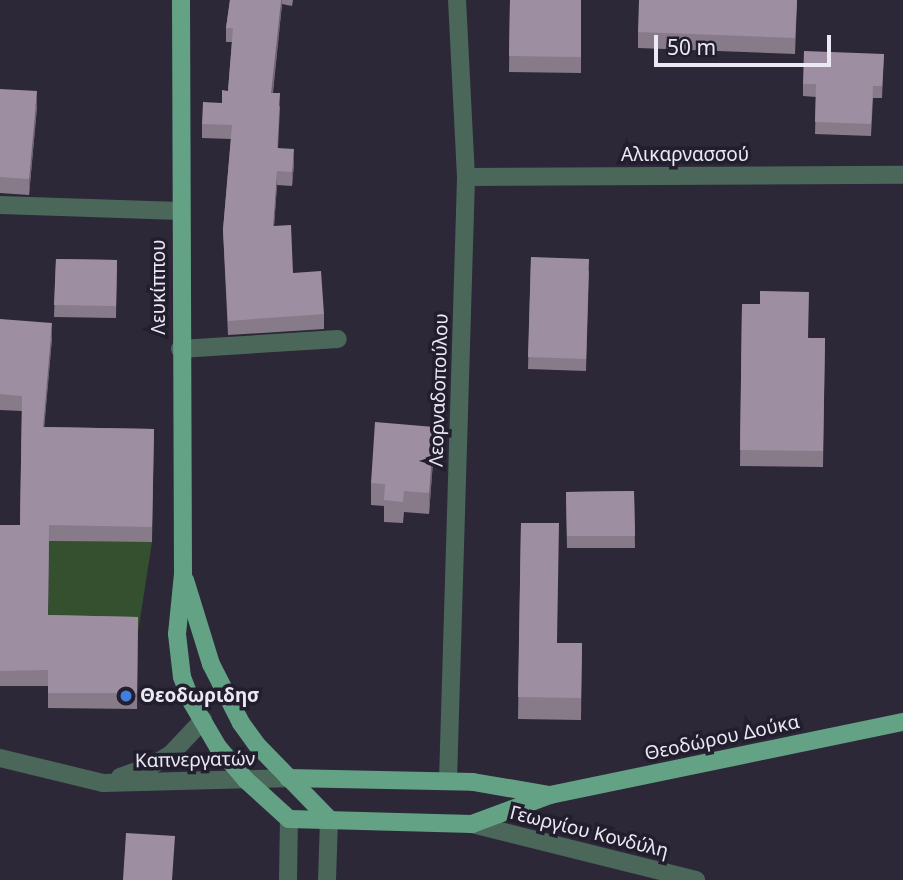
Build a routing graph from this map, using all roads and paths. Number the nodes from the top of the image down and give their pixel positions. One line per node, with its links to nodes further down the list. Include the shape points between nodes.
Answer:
1 (181, 0): 6 (main road, Λευκίππου)
2 (457, 0): 4 (street, Λεορναδοπούλου)
3 (903, 174): 4 (street, Αλικαρνασσού)
4 (466, 177): 15 (street, Λεορναδοπούλου)
5 (0, 205): 6 (street)
6 (180, 211): 8 (main road, Λευκίππου)
7 (338, 339): 8 (street)
8 (180, 349): 9 (main road, Λευκίππου)
9 (183, 574): 10 (main road, Λευκίππου, via 177,634 182,677); 13 (main road, Λευκίππου, via 220,686 257,745)
10 (203, 720): 14 (main road, Λευκίππου, via 218,747); 16 (street, Καπνεργατών, via 171,754)
11 (903, 722): 17 (main road, Θεοδώρου Δούκα)
12 (0, 758): 16 (street, Καπνεργατών)
13 (288, 778): 14 (street, Καπνεργατών); 15 (main road, Θεοδώρου Δούκα); 18 (main road, Λευκίππου)
14 (246, 780): 16 (street, Καπνεργατών); 19 (main road, Λευκίππου)
15 (448, 781): 17 (main road, Θεοδώρου Δούκα)
16 (103, 783)
17 (550, 795): 20 (main road, Θεοδώρου Δούκα)
18 (329, 819): 19 (main road, Θεοδώρου Δούκα); 20 (main road, Θεοδώρου Δούκα); 22 (street)
19 (289, 820): 21 (street)
20 (472, 824): 23 (street, Γεωργίου Κονδύλη)
21 (288, 880)
22 (327, 880)
23 (696, 880)

